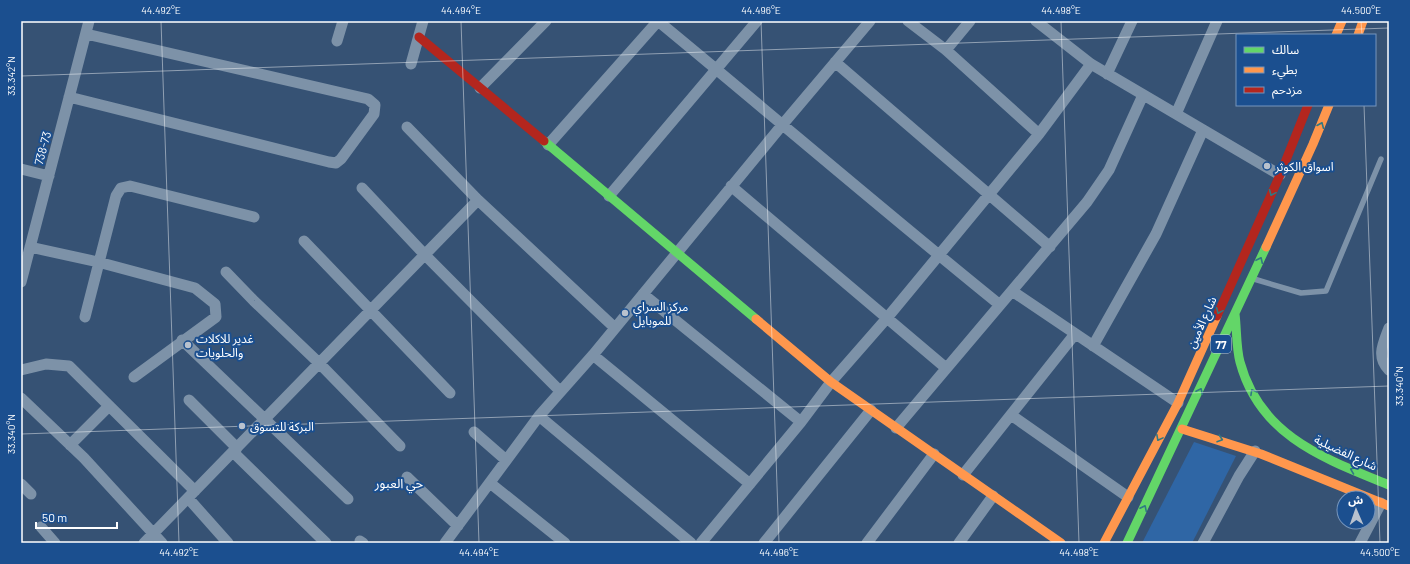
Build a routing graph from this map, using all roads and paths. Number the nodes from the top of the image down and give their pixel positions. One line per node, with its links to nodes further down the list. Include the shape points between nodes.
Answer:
1 (89, 21): 15 (street, 738-73)
2 (343, 21): 19 (street)
3 (423, 21): 18 (street)
4 (546, 21): 26 (street)
5 (658, 21): 24 (street); 37 (street)
6 (757, 21): 24 (street)
7 (870, 21): 21 (street)
8 (908, 21): 20 (street)
9 (970, 21): 20 (street)
10 (1036, 21): 23 (street)
11 (1132, 21): 25 (street)
12 (1217, 21): 31 (street)
13 (1342, 21): 16 (street)
14 (1363, 21): 17 (street)
15 (86, 34): 28 (street, 738-73); 28 (street, via 368,99 375,105 374,114 336,163)
16 (1336, 34)
17 (1358, 34)
18 (419, 37): 22 (street); 26 (street)
19 (337, 41)
20 (946, 50): 35 (street)
21 (835, 62): 32 (street); 44 (street)
22 (411, 64)
23 (1091, 64): 25 (street); 35 (street)
24 (717, 69): 32 (street); 45 (street)
25 (1108, 74): 27 (street)
26 (480, 88): 37 (street)
27 (1143, 95): 31 (street); 49 (street, via 1110,170)
28 (69, 97): 41 (street, 738-73)
29 (1308, 106): 36 (street, شارع الأمين / 77)
30 (1328, 106): 36 (street, شارع الأمين / 77, one-way to 30)
31 (1176, 114): 34 (street)
32 (783, 124): 42 (street); 53 (street)
33 (407, 127): 46 (street)
34 (1203, 130): 40 (street); 69 (street, via 1156,234)
35 (1039, 134): 44 (street)
36 (1304, 141): 40 (street, شارع الأمين / 77); 56 (street, شارع الأمين / 77, one-way to 36)
37 (548, 145): 45 (street)
38 (1381, 159): 56 (lane, via 1326,291 1301,293)
39 (21, 169): 41 (street)
40 (1280, 174): 81 (street, شارع الأمين / 77, one-way to 81)
41 (49, 176): 50 (street, 738-73)
42 (731, 186): 51 (street); 64 (street)
43 (362, 188): 52 (street)
44 (989, 194): 49 (street); 53 (street)
45 (609, 196): 51 (street)
46 (478, 200): 52 (street); 65 (street)
47 (254, 217): 54 (street, via 130,186 121,188 116,196)
48 (304, 241): 61 (street)
49 (1050, 247): 58 (street)
50 (26, 251): 54 (street); 57 (street, 738-73)
51 (676, 253): 59 (street); 76 (street)
52 (425, 255): 61 (street); 77 (street)
53 (938, 255): 60 (street); 64 (street)
54 (98, 262): 63 (street); 68 (street, via 195,288 215,304 216,317)
55 (226, 272): 71 (street)
56 (1252, 278): 62 (street, شارع الأمين / 77)
57 (21, 282)
58 (1012, 291): 60 (street); 67 (street)
59 (643, 294): 65 (street); 88 (street)
60 (1000, 305): 72 (street)
61 (370, 311): 71 (street); 78 (street)
62 (1236, 314): 83 (street, شارع الأمين / 77, one-way to 62); 103 (street, شارع الفضيلية, one-way to 62, via 1307,449 1273,420 1259,403 1245,377 1238,348)
63 (85, 317)
64 (887, 318): 72 (street); 76 (street)
65 (614, 327): 70 (street)
66 (1389, 328): 74 (street, via 1381,351 1382,361)
67 (1075, 334): 69 (street); 85 (street)
68 (182, 340): 75 (street); 87 (street)
69 (1093, 346): 81 (street)
70 (593, 355): 77 (street); 102 (street)
71 (319, 364): 87 (street); 93 (street)
72 (946, 368): 89 (street)
73 (21, 370): 82 (street, via 46,364 69,366)
74 (1389, 370)
75 (134, 377)
76 (831, 382): 84 (street); 88 (street)
77 (560, 391): 86 (street)
78 (450, 393)
79 (21, 398): 92 (street)
80 (189, 400): 94 (street)
81 (1178, 403): 83 (street); 107 (street, شارع الأمين / 77, one-way to 107)
82 (109, 406): 92 (street); 105 (street)
83 (1191, 409): 90 (street, شارع الأمين / 77)
84 (872, 410): 89 (street); 123 (street)
85 (1011, 415): 98 (street); 107 (street)
86 (538, 416): 97 (street); 121 (street)
87 (265, 419): 94 (street); 108 (street)
88 (801, 422): 102 (street)
89 (896, 428): 96 (street)
90 (1182, 429): 95 (street, one-way to 95); 128 (street, شارع الأمين / 77, one-way to 90)
91 (474, 432): 97 (street)
92 (70, 445): 112 (street)
93 (400, 446)
94 (235, 450): 105 (street); 118 (street)
95 (1255, 451): 109 (street); 113 (street, via 1239,476)
96 (934, 454): 98 (street); 124 (street)
97 (506, 460): 100 (street)
98 (963, 474): 106 (street)
99 (407, 477): 110 (street)
100 (490, 483): 110 (street); 120 (street)
101 (21, 484): 104 (street)
102 (750, 484): 122 (street)
103 (1389, 485)
104 (31, 494)
105 (192, 494): 112 (street); 117 (street)
106 (993, 496): 125 (street); 126 (street)
107 (1128, 497): 127 (street, شارع الأمين / 77)
108 (348, 499)
109 (1385, 504): 129 (street)
110 (458, 526): 119 (street)
111 (41, 527): 114 (street)
112 (154, 533): 115 (street); 116 (street)
113 (1207, 542)
114 (55, 543)
115 (144, 543)
116 (162, 543)
117 (228, 543)
118 (326, 543)
119 (445, 543)
120 (566, 543)
121 (691, 543)
122 (701, 543)
123 (764, 543)
124 (867, 543)
125 (959, 543)
126 (1061, 543)
127 (1104, 543)
128 (1127, 543)
129 (1360, 543)

